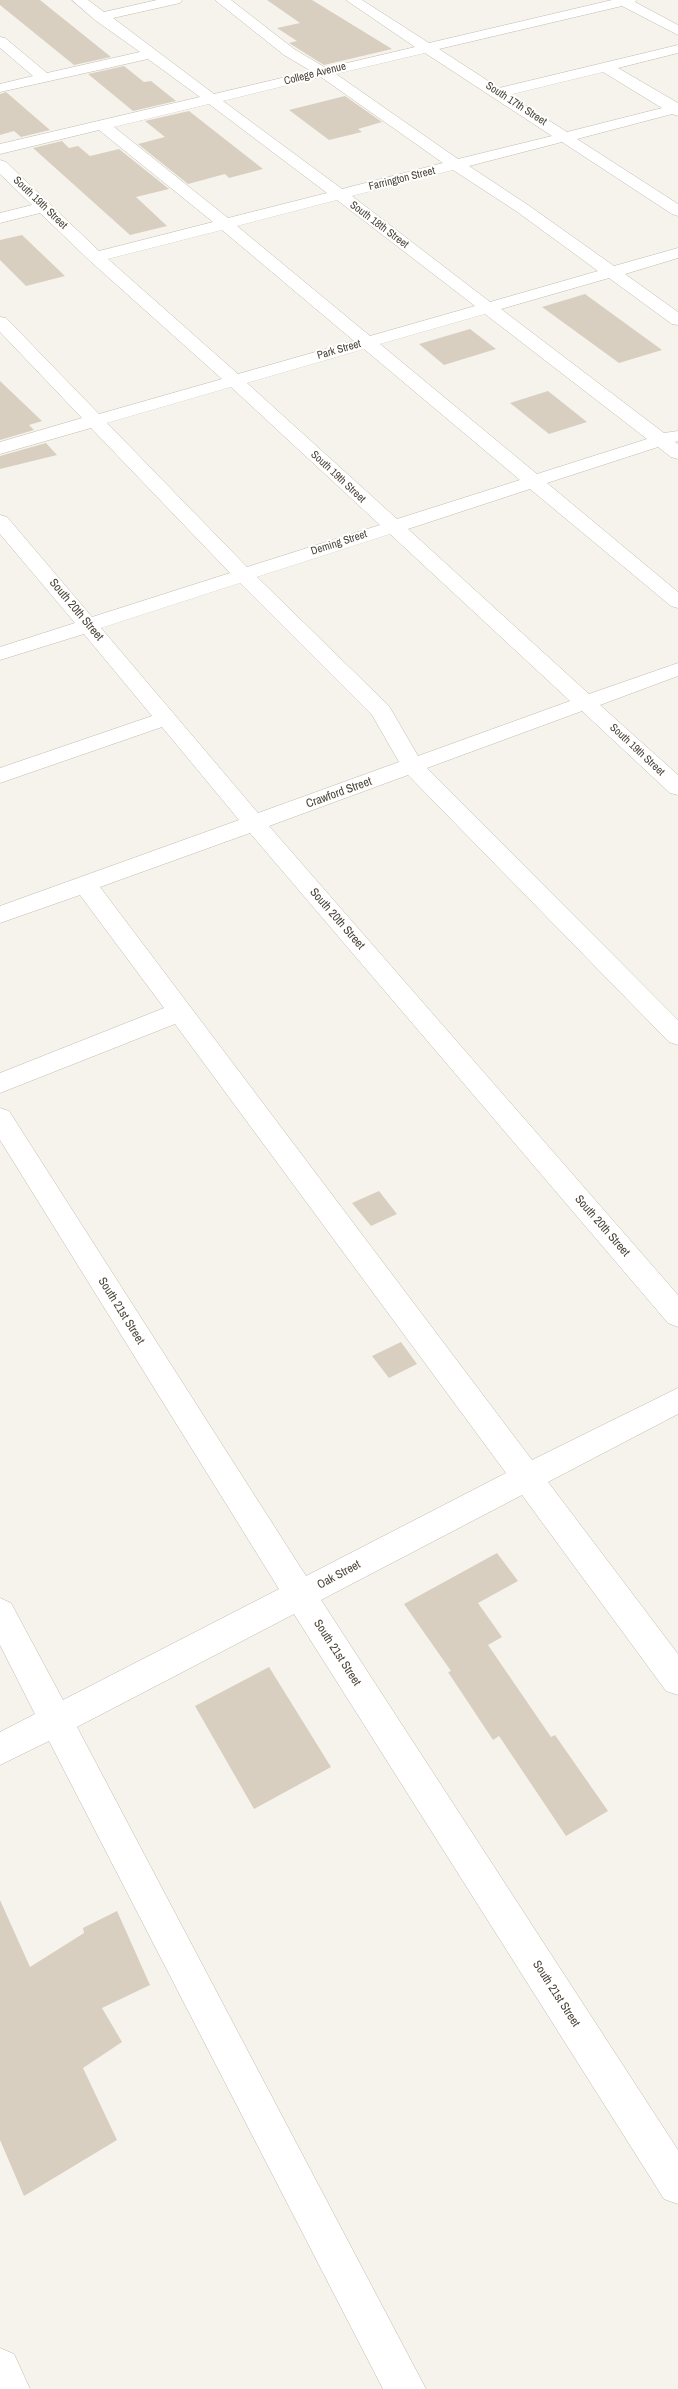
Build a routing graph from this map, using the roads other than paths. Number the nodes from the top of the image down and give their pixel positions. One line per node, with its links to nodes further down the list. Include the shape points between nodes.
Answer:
1 (79, 0): 6 (street, South 18th Street)
2 (175, 0): 6 (street)
3 (222, 0): 13 (street, via 289,52)
4 (354, 0): 9 (street, South 17th Street)
5 (625, 0): 7 (street); 9 (street, College Avenue)
6 (100, 17): 11 (street, South 18th Street)
7 (678, 31)
8 (0, 41): 14 (street)
9 (427, 47): 13 (street, College Avenue); 16 (street, South 17th Street)
10 (678, 49): 12 (street)
11 (150, 54): 14 (street); 17 (street, South 18th Street)
12 (606, 67): 16 (street); 18 (street)
13 (324, 72): 17 (street, College Avenue); 23 (street)
14 (44, 78): 15 (street)
15 (0, 88)
16 (498, 93): 20 (street, South 17th Street)
17 (210, 100): 19 (street, College Avenue); 24 (street, South 18th Street)
18 (677, 110): 20 (street, Farrington Street)
19 (102, 125): 21 (street, College Avenue); 28 (street)
20 (567, 137): 23 (street, Farrington Street); 26 (street, South 17th Street)
21 (0, 149)
22 (0, 165): 25 (street, South 19th Street)
23 (456, 165): 24 (street, Farrington Street); 31 (street)
24 (340, 195): 28 (street, Farrington Street); 32 (street, South 18th Street)
25 (43, 207): 27 (street); 30 (street, South 19th Street)
26 (678, 211)
27 (0, 218)
28 (225, 224): 30 (street, Farrington Street); 35 (street)
29 (678, 253): 31 (street, Park Street)
30 (96, 257): 36 (street, South 19th Street)
31 (610, 272): 32 (street, Park Street); 33 (street)
32 (488, 307): 35 (street, Park Street); 38 (street, South 18th Street)
33 (678, 320)
34 (0, 322): 37 (street)
35 (366, 342): 36 (street, Park Street); 41 (street)
36 (234, 380): 37 (street, Park Street); 43 (street, South 19th Street)
37 (95, 421): 39 (street, Park Street); 45 (street)
38 (670, 438): 40 (street, South 18th Street); 41 (street, Deming Street)
39 (0, 448)
40 (678, 453)
41 (533, 481): 43 (street, Deming Street); 46 (street)
42 (0, 521): 44 (street, South 20th Street)
43 (391, 526): 45 (street, Deming Street); 50 (street, South 19th Street)
44 (9, 544): 47 (street, South 20th Street)
45 (243, 575): 47 (street, Deming Street); 52 (street, via 381,710)
46 (678, 602)
47 (90, 625): 48 (street, Deming Street); 51 (street, South 20th Street)
48 (0, 654)
49 (678, 669): 50 (street, Crawford Street)
50 (587, 703): 52 (street, Crawford Street); 54 (street, South 19th Street)
51 (167, 718): 53 (street); 55 (street, South 20th Street)
52 (413, 766): 55 (street, Crawford Street); 59 (street)
53 (0, 776)
54 (678, 788)
55 (255, 824): 56 (street, Crawford Street); 62 (street, South 20th Street)
56 (86, 885): 57 (street, Crawford Street); 58 (street)
57 (0, 916)
58 (180, 1012): 60 (street); 64 (street)
59 (678, 1036)
60 (0, 1083)
61 (0, 1118): 65 (street, South 21st Street)
62 (678, 1315)
63 (678, 1400): 64 (street, Oak Street)
64 (528, 1475): 65 (street, Oak Street); 67 (street)
65 (300, 1595): 68 (street, Oak Street); 70 (street, South 21st Street)
66 (0, 1613): 68 (street)
67 (678, 1680)
68 (56, 1720): 69 (street, Oak Street); 73 (street)
69 (0, 1749)
70 (678, 2185)
71 (0, 2368): 72 (street)
72 (8, 2389)
73 (405, 2389)

